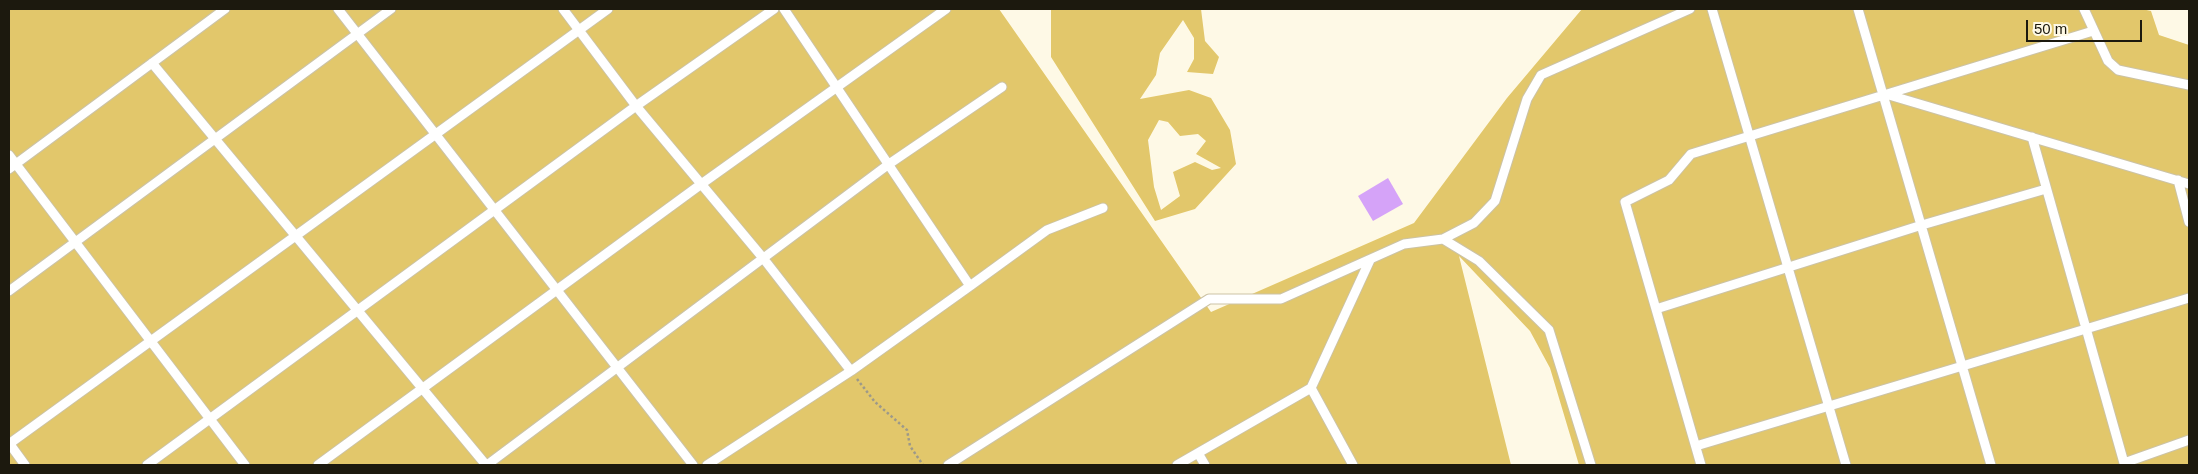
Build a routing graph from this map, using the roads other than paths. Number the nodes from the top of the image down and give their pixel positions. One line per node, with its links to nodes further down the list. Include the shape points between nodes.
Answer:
1 (225, 9): 16 (lane)
2 (338, 9): 15 (lane)
3 (391, 9): 15 (lane)
4 (563, 9): 13 (lane)
5 (608, 9): 13 (lane)
6 (774, 9): 21 (lane)
7 (784, 9): 18 (lane)
8 (946, 9): 18 (lane)
9 (1690, 9): 38 (lane, via 1541,75 1527,99 1495,201 1474,223)
10 (1712, 9): 23 (lane)
11 (1858, 9): 20 (lane)
12 (2084, 9): 14 (lane)
13 (580, 31): 21 (lane); 22 (lane)
14 (2093, 31): 17 (lane, via 2108,61 2118,70); 20 (lane)
15 (357, 34): 22 (lane); 25 (lane)
16 (152, 63): 25 (lane); 28 (lane)
17 (2189, 85)
18 (838, 87): 27 (lane); 31 (lane)
19 (1002, 87): 27 (lane)
20 (1886, 96): 23 (lane); 24 (lane); 36 (lane)
21 (636, 106): 31 (lane); 34 (lane)
22 (436, 135): 34 (lane); 37 (lane)
23 (1749, 137): 42 (lane); 47 (lane, via 1691,154 1669,180 1625,202)
24 (2032, 137): 29 (lane); 32 (lane)
25 (215, 139): 37 (lane); 39 (lane)
26 (9, 155): 28 (lane)
27 (889, 164): 40 (lane); 43 (lane)
28 (12, 167): 39 (lane)
29 (2178, 180): 30 (lane); 35 (lane)
30 (2189, 184)
31 (700, 185): 40 (lane); 44 (lane)
32 (2046, 188): 36 (lane); 49 (lane)
33 (1103, 208): 43 (lane, via 1047,230)
34 (494, 210): 44 (lane); 48 (lane)
35 (2189, 222)
36 (1922, 225): 42 (lane); 76 (lane)
37 (296, 236): 48 (lane); 50 (lane)
38 (1442, 238): 41 (lane, via 1404,244); 73 (lane, via 1479,261 1549,330)
39 (76, 242): 45 (lane); 50 (lane)
40 (763, 258): 51 (lane); 52 (lane)
41 (1370, 260): 54 (lane); 69 (lane, via 1281,299 1209,300)
42 (1789, 267): 47 (lane); 55 (lane)
43 (970, 286): 52 (lane)
44 (556, 290): 51 (lane); 53 (lane)
45 (9, 291)
46 (2189, 298): 49 (lane)
47 (1656, 309): 59 (lane)
48 (357, 310): 53 (lane); 56 (lane)
49 (2086, 329): 55 (lane); 61 (lane)
50 (150, 340): 56 (lane); 58 (lane)
51 (616, 368): 66 (lane); 67 (lane)
52 (851, 371): 68 (lane)
53 (422, 388): 65 (lane); 66 (lane)
54 (1311, 388): 60 (lane); 72 (lane)
55 (1829, 407): 59 (lane); 75 (lane)
56 (209, 418): 63 (lane); 64 (lane)
57 (2189, 440): 61 (lane)
58 (9, 444): 62 (lane)
59 (1696, 446): 74 (lane)
60 (1198, 453): 70 (lane); 71 (lane)
61 (2121, 464)
62 (25, 465)
63 (147, 465)
64 (245, 465)
65 (318, 465)
66 (486, 465)
67 (693, 465)
68 (707, 465)
69 (948, 465)
70 (1177, 465)
71 (1205, 465)
72 (1352, 465)
73 (1591, 465)
74 (1701, 465)
75 (1846, 465)
76 (1991, 465)

